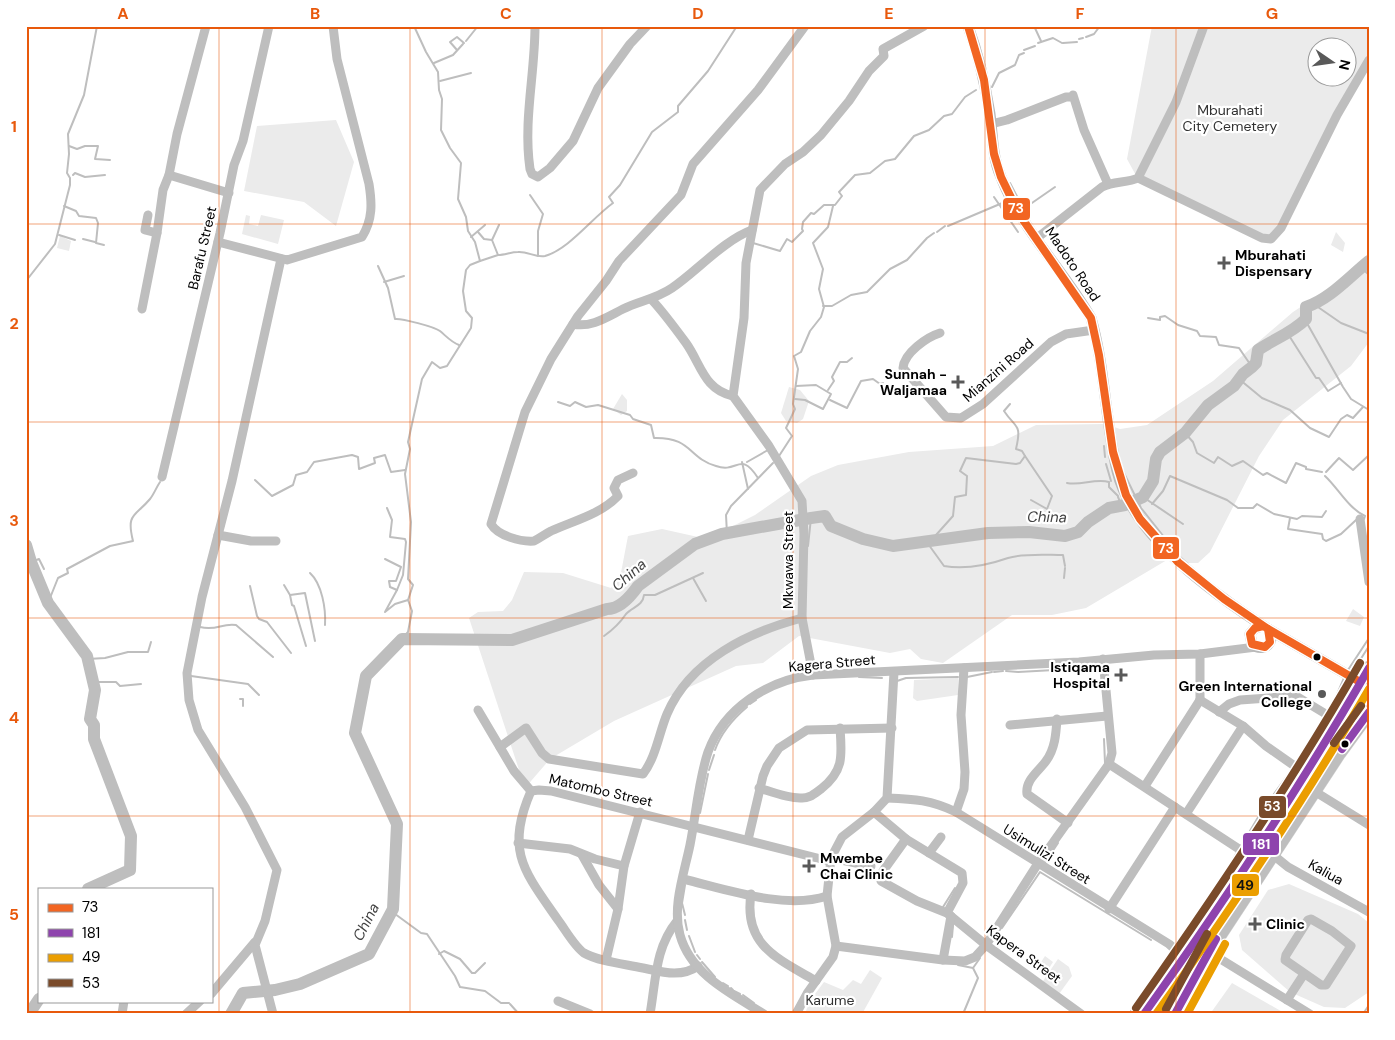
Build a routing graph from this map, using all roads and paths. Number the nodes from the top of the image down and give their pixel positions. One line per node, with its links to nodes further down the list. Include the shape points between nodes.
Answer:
1 (206, 26): 12 (street)
2 (269, 26): 15 (street, Barafu Street)
3 (333, 26): 21 (street, via 337,58 369,184 370,218 362,237 293,259)
4 (535, 26): 5 (street, via 527,120 530,168 538,177 573,141 598,88)
5 (647, 26)
6 (805, 26): 24 (street, via 758,90 693,164 681,194 626,252)
7 (924, 26): 17 (street, via 883,49 884,56 864,77 821,135 785,164 760,190)
8 (968, 26): 11 (main road, Madoto Road, via 982,65)
9 (1204, 26): 13 (street, via 1176,102)
10 (1369, 60): 13 (street, via 1336,115 1281,228 1271,239 1262,238)
11 (991, 124): 14 (street, via 1073,95 1084,130); 19 (main road, Madoto Road, via 993,151 1001,178 1012,202)
12 (169, 176): 15 (street); 18 (street, via 163,190)
13 (1138, 178): 14 (street, via 1126,183)
14 (1108, 184): 19 (street)
15 (229, 193): 20 (street, Barafu Street)
16 (148, 215): 18 (street, via 145,230)
17 (752, 230): 22 (street); 27 (street)
18 (157, 233): 23 (street)
19 (1037, 238): 25 (main road, Madoto Road, via 1079,296)
20 (218, 242): 21 (street); 29 (street, Barafu Street)
21 (281, 259): 31 (street)
22 (652, 300): 24 (street, via 626,307 588,326); 27 (street, via 666,315 711,384 722,393)
23 (142, 309)
24 (573, 324): 28 (street, via 551,359 525,412 491,524 509,536 534,542 611,502 618,496 614,488 618,480)
25 (1094, 330): 26 (street, Mianzini Road, via 1066,334 1051,342 983,404 964,416 954,418 946,417 903,368 921,341); 34 (main road, Madoto Road, via 1118,473 1128,500 1138,517 1178,562)
26 (940, 333)
27 (733, 396): 35 (street, Mkwawa Street, via 769,446 802,506)
28 (633, 473)
29 (162, 477)
30 (1360, 519): 33 (street)
31 (218, 534): 32 (street, via 251,541); 96 (street, via 188,665 188,692 194,719 206,746 245,807 277,870)
32 (276, 541)
33 (1369, 582)
34 (1240, 609): 36 (main road); 37 (main road)
35 (802, 618): 47 (street, Mkwawa Street); 60 (street, Mkwawa Street, via 749,636 715,658 690,680 667,714 643,774 549,759 526,728)
36 (1265, 627): 37 (main road, via 1255,628); 38 (main road); 39 (main road, via 1272,638)
37 (1250, 635): 40 (main road, via 1250,641); 41 (street)
38 (1291, 643): 39 (main road); 48 (main road)
39 (1268, 645): 40 (main road)
40 (1256, 647): 41 (street, Kagera Street)
41 (1234, 649): 42 (street, Kagera Street)
42 (1200, 654): 43 (street, Kagera Street); 49 (street)
43 (1103, 660): 44 (street, Kagera Street); 53 (street)
44 (964, 668): 46 (street, Kagera Street); 71 (street, via 961,715 965,772 964,788)
45 (1369, 668): 48 (highway)
46 (894, 672): 47 (street, Kagera Street); 59 (street)
47 (813, 675): 75 (street, Kagera Street, via 795,677 770,686 747,702 722,727 709,750 701,776)
48 (1360, 682): 55 (highway)
49 (1200, 700): 51 (street); 63 (street)
50 (478, 710): 60 (street)
51 (1219, 712): 55 (street, via 1240,700 1296,696); 57 (street)
52 (1369, 712): 65 (highway)
53 (1107, 716): 54 (street); 61 (street, via 1112,754)
54 (1057, 719): 56 (street); 73 (street, via 1052,750 1030,781 1026,794)
55 (1339, 722): 62 (highway)
56 (1010, 725)
57 (1243, 726): 62 (street); 72 (street)
58 (840, 728): 59 (street); 64 (street, via 807,730 779,748 767,766); 64 (street, via 838,772 812,796 798,799)
59 (892, 728): 67 (street)
60 (500, 747): 66 (street, via 514,772)
61 (1109, 764): 63 (street); 73 (street)
62 (1306, 774): 83 (highway)
63 (1145, 786): 68 (street)
64 (759, 788): 78 (street)
65 (1314, 791): 74 (street); 81 (highway)
66 (531, 792): 69 (street, Matombo Street, via 551,792); 79 (street, Matombo Street, via 520,816)
67 (887, 798): 70 (street); 71 (street, Usimulizi Street, via 919,799)
68 (1175, 807): 72 (street); 92 (street)
69 (640, 812): 75 (street, Matombo Street); 86 (street)
70 (874, 812): 77 (street); 84 (street, via 842,837)
71 (956, 812): 85 (street, Usimulizi Street)
72 (1186, 814): 83 (street)
73 (1068, 823): 85 (street)
74 (1369, 825)
75 (694, 827): 78 (street, Matombo Street); 88 (street, Kagera Street)
76 (941, 838): 80 (street)
77 (906, 839): 80 (street); 94 (street, via 882,871 882,881 916,901)
78 (748, 840): 84 (street, Matombo Street)
79 (518, 843): 82 (street, via 570,849); 101 (street, Matombo Street, via 531,879 582,952)
80 (929, 853): 94 (street, via 963,876)
81 (1272, 854): 93 (street, Kaliua); 99 (highway)
82 (582, 856): 86 (street); 91 (street)
83 (1247, 857): 100 (highway)
84 (830, 859): 87 (street, Matombo Street); 90 (street)
85 (1037, 864): 92 (street, Usimulizi Street); 97 (street)
86 (624, 866): 91 (street)
87 (871, 866)
88 (682, 879): 89 (street); 95 (street, Kagera Street)
89 (751, 894): 90 (street, via 796,901); 106 (street, via 748,911 762,946)
90 (827, 896): 98 (street)
91 (618, 909): 101 (street)
92 (1110, 909): 100 (street, Usimulizi Street, via 1169,944)
93 (1369, 912)
94 (949, 914): 97 (street, Kapera Street); 102 (street)
95 (677, 921): 103 (street, Kagera Street, via 680,936); 104 (street, via 662,946)
96 (255, 942): 107 (street); 112 (street)
97 (986, 945): 102 (street, via 970,960); 117 (street, Kapera Street)
98 (836, 946): 102 (street); 106 (street, via 833,957)
99 (1209, 952): 108 (street); 119 (highway)
100 (1184, 957): 118 (highway)
101 (606, 960): 104 (street, Matombo Street)
102 (943, 960)
103 (698, 966): 104 (street, Matombo Street, via 685,973); 115 (street, Kagera Street, via 722,988)
104 (657, 971): 114 (street)
105 (1304, 974): 105 (street, via 1326,985 1351,949 1350,944 1311,919 1286,955 1288,964); 108 (street)
106 (816, 981): 116 (street)
107 (212, 993)
108 (1287, 1000): 120 (street)
109 (199, 1002): 111 (street)
110 (558, 1002): 113 (street)
111 (186, 1014)
112 (274, 1014)
113 (590, 1014)
114 (650, 1014)
115 (764, 1014)
116 (796, 1014)
117 (1081, 1014)
118 (1144, 1014)
119 (1175, 1014)
120 (1310, 1014)

